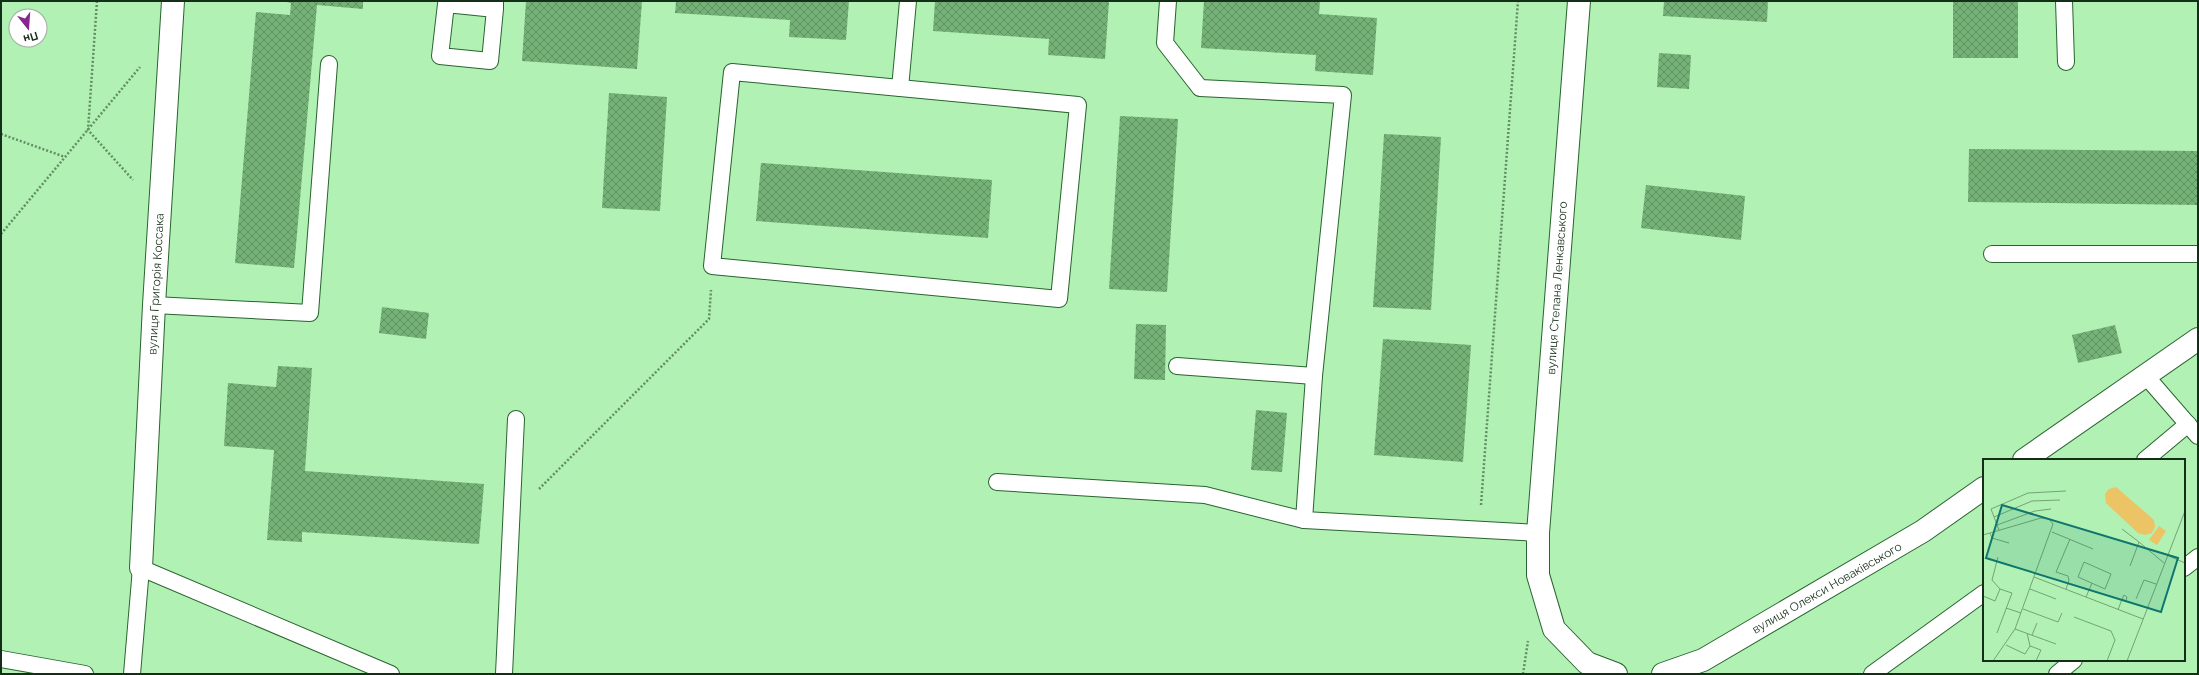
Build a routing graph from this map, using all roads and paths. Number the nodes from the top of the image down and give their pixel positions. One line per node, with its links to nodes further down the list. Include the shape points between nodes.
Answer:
1 (97, 1): 13 (path)
2 (173, 1): 16 (street, вулиця Григорія Коссака)
3 (908, 1): 12 (lane)
4 (1168, 1): 25 (lane, via 1165,43 1200,88 1343,95)
5 (1518, 1): 34 (path)
6 (1579, 1): 35 (street, вулиця Степана Ленкавського)
7 (2064, 1): 9 (lane)
8 (495, 5): 8 (lane, via 490,60 440,56 446,4)
9 (2066, 62)
10 (329, 64): 21 (lane, via 310,313)
11 (142, 65): 13 (path)
12 (900, 88): 20 (lane, via 732,72); 20 (lane, via 1078,105 1059,299)
13 (88, 130): 15 (path); 16 (path)
14 (1, 134): 15 (path)
15 (65, 157): 17 (path)
16 (160, 210): 21 (street, вулиця Григорія Коссака)
17 (1, 234)
18 (1992, 254): 19 (lane)
19 (2198, 254)
20 (712, 266): 32 (path, via 709,319)
21 (154, 305): 38 (street, вулиця Григорія Коссака)
22 (2198, 339): 24 (street)
23 (1177, 366): 25 (lane)
24 (2145, 375): 27 (lane); 28 (street)
25 (1314, 376): 33 (lane)
26 (516, 419): 32 (lane)
27 (2193, 430): 29 (lane)
28 (2025, 459)
29 (2147, 459)
30 (997, 482): 33 (lane, via 1205,495)
31 (1983, 489): 47 (street, вулиця Олекси Новаківського, via 1924,531 1703,660)
32 (511, 516): 45 (lane)
33 (1304, 520): 34 (lane)
34 (1479, 530): 35 (lane)
35 (1538, 533): 46 (street, вулиця Степана Ленкавського, via 1538,576 1554,629 1587,663)
36 (2198, 556): 37 (lane)
37 (2185, 567)
38 (142, 568): 43 (lane); 44 (lane)
39 (1983, 594): 48 (lane)
40 (1, 659): 42 (lane)
41 (2073, 661): 49 (lane)
42 (85, 674)
43 (132, 674)
44 (391, 674)
45 (504, 674)
46 (1616, 674)
47 (1663, 674)
48 (1872, 674)
49 (2057, 674)

